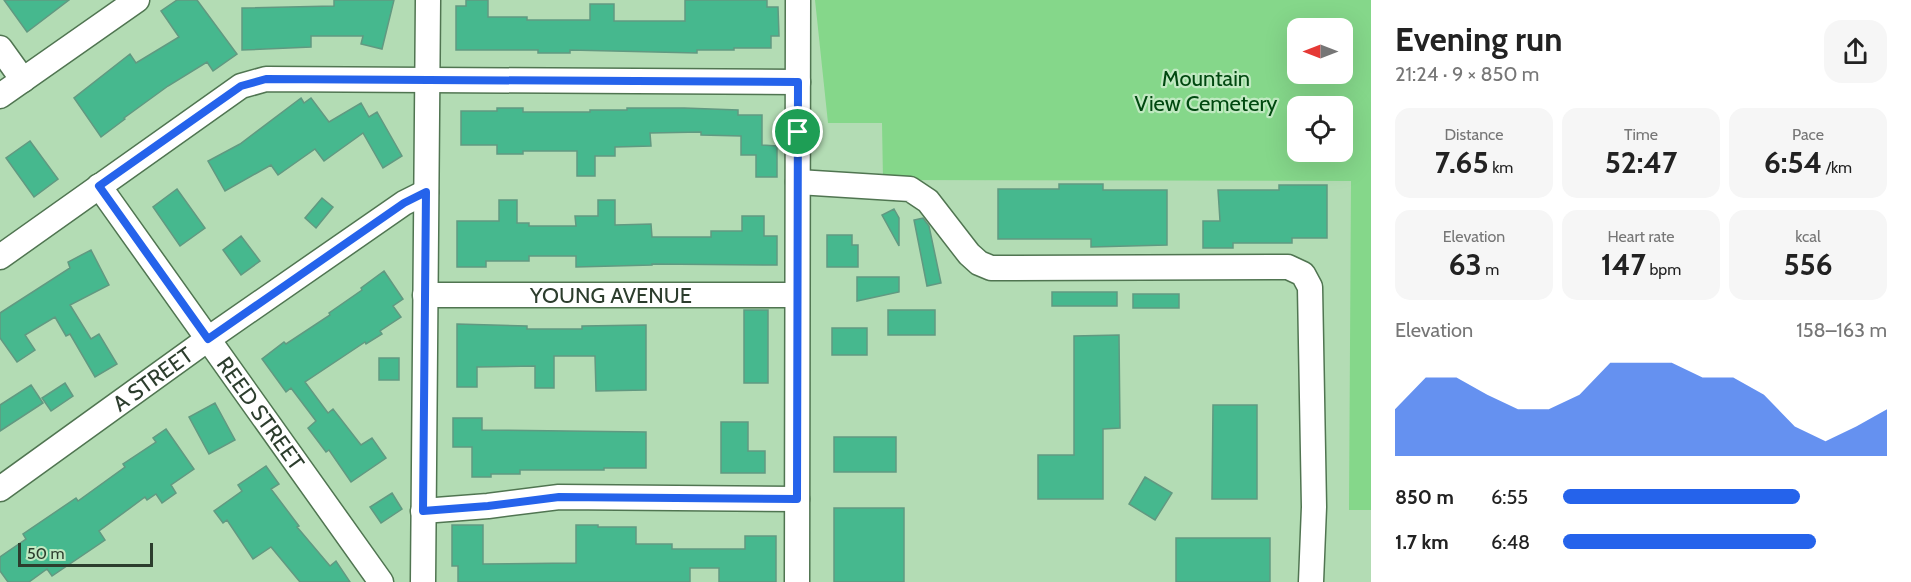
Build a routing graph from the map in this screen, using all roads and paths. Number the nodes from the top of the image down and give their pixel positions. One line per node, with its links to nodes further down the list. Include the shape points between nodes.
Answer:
1 (136, 0): 5 (street)
2 (428, 0): 6 (street)
3 (798, 0): 7 (street)
4 (0, 48): 5 (street)
5 (23, 80): 8 (street)
6 (427, 80): 7 (street); 10 (street, via 266,79 241,86); 11 (street)
7 (798, 82): 9 (street)
8 (0, 96)
9 (798, 182): 14 (street); 22 (street, via 910,189 928,201 969,254 992,268 1288,267 1304,273 1310,287 1314,507)
10 (99, 186): 12 (street); 15 (street, REED STREET)
11 (426, 192): 13 (street); 15 (street, A STREET, via 404,203)
12 (0, 257)
13 (425, 295): 14 (street, YOUNG AVENUE); 18 (street)
14 (797, 295): 17 (street)
15 (208, 339): 16 (street, A STREET); 19 (street, REED STREET)
16 (0, 489)
17 (797, 499): 18 (street, via 559,497); 21 (street)
18 (423, 511): 20 (street)
19 (381, 582)
20 (423, 582)
21 (797, 582)
22 (1311, 582)

